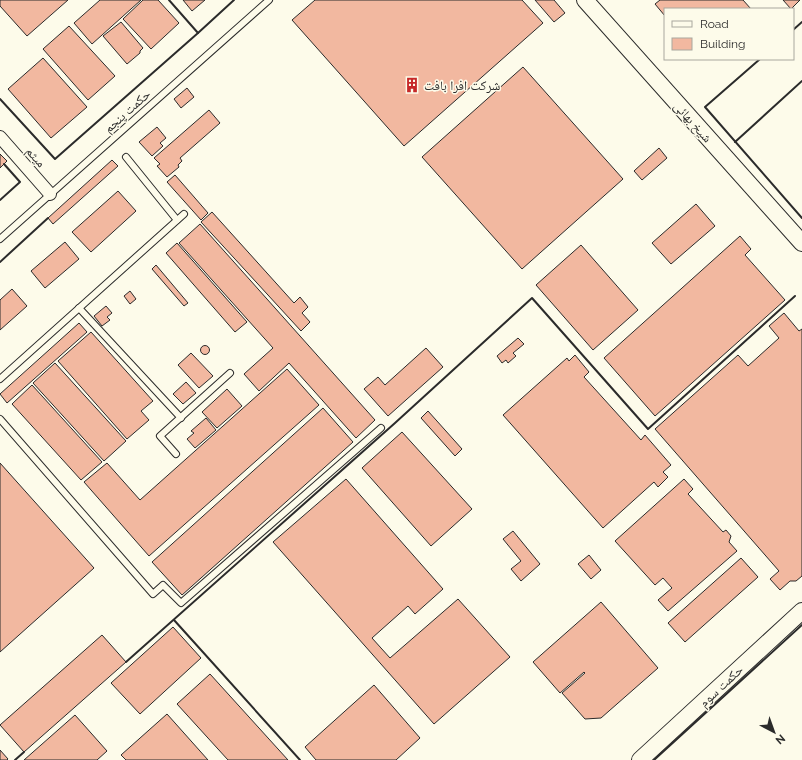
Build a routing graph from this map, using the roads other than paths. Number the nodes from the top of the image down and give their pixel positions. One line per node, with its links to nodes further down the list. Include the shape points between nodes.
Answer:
1 (268, 0): 5 (lane, حکمت پنجم)
2 (585, 0): 9 (street, شیخ بهائی)
3 (0, 137): 5 (street, میثم)
4 (126, 157): 7 (lane)
5 (50, 194): 8 (lane, حکمت پنجم)
6 (184, 214): 7 (lane)
7 (177, 220): 10 (lane)
8 (0, 239)
9 (802, 243)
10 (79, 308): 12 (lane); 13 (lane)
11 (230, 373): 13 (lane)
12 (0, 379)
13 (181, 418): 16 (lane, via 160,436)
14 (0, 419): 15 (lane, via 153,594 163,585 181,603)
15 (381, 428)
16 (176, 454)
17 (802, 611): 18 (street, حکمت سوم)
18 (640, 760)

